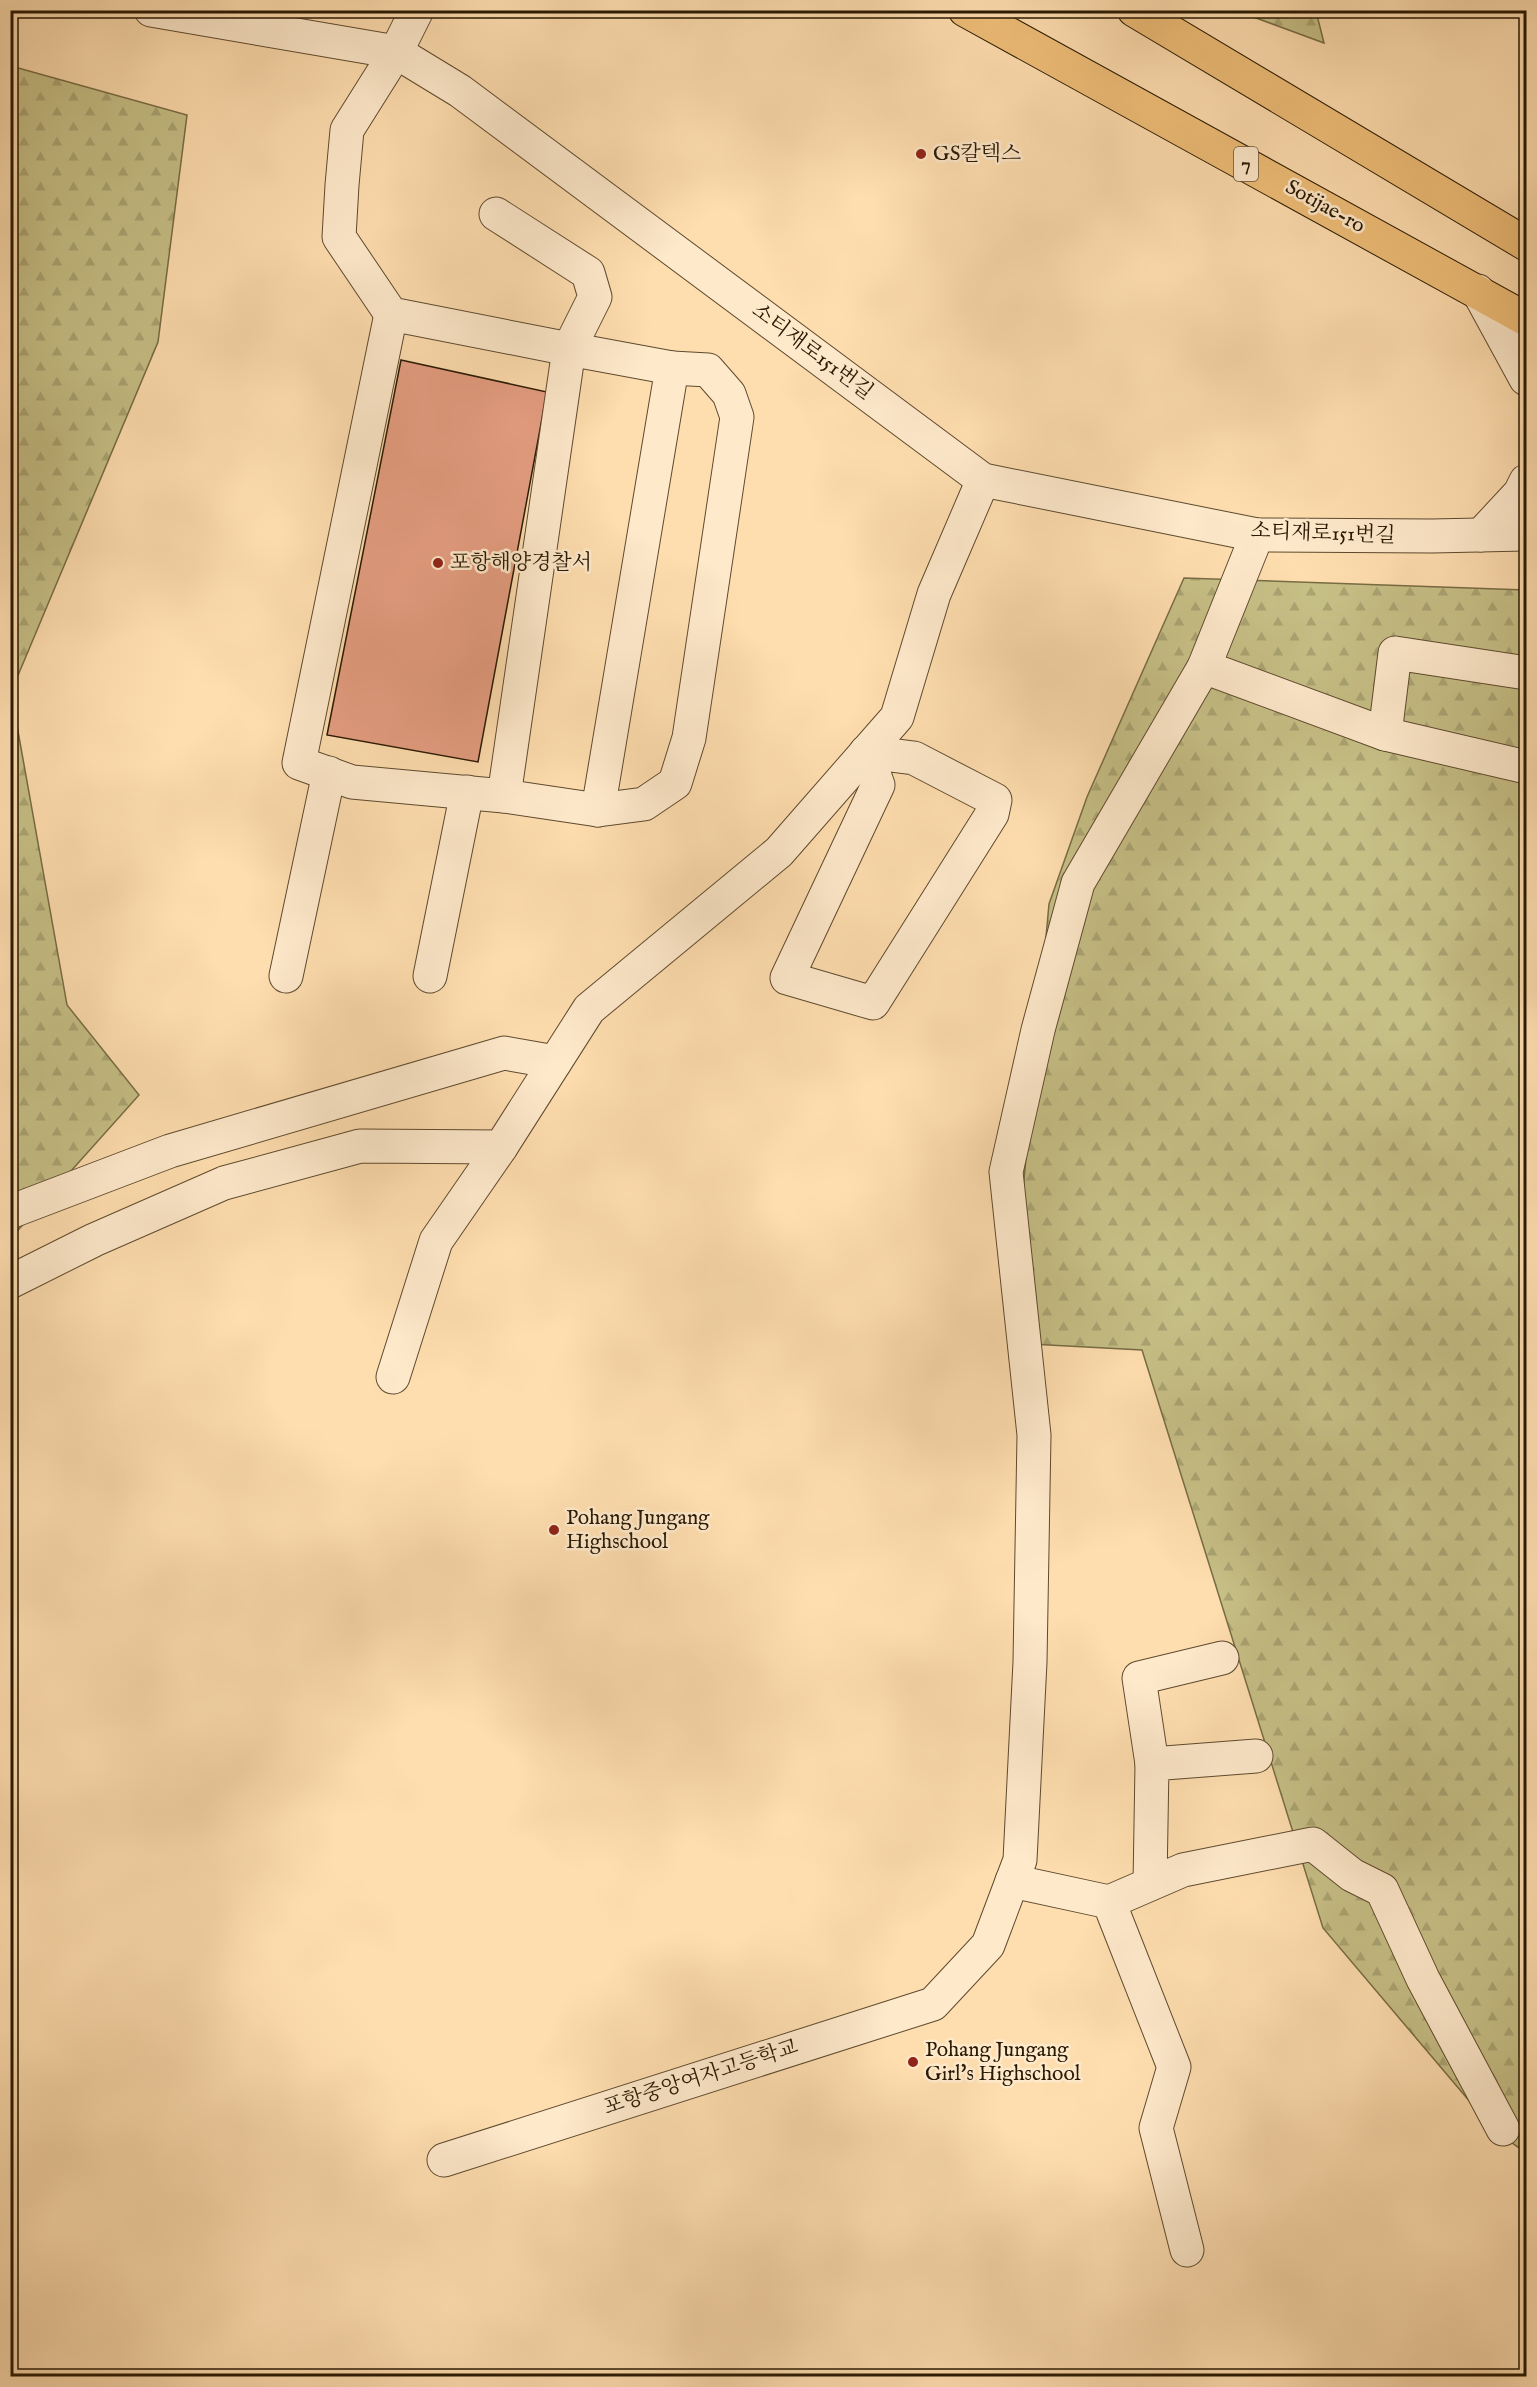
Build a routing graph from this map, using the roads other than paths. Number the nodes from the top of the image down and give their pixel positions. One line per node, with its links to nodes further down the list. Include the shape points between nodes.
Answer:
1 (151, 10): 5 (lane, 소티재로151번길)
2 (417, 10): 5 (lane)
3 (965, 10): 8 (main road, Sotijae-ro / 7)
4 (1134, 10): 7 (main road)
5 (396, 52): 9 (lane, via 347,130 339,237); 14 (lane, 소티재로151번길, via 460,91)
6 (496, 214): 11 (lane, via 588,273 595,297)
7 (1527, 244)
8 (1478, 291): 10 (main road, Sotijae-ro / 7); 13 (lane)
9 (391, 314): 11 (lane); 24 (lane, via 299,763)
10 (1527, 319)
11 (569, 349): 12 (lane); 26 (lane)
12 (672, 368): 27 (lane); 27 (lane, via 708,370 729,394 737,417 689,738 675,783 644,804)
13 (1527, 378)
14 (983, 480): 17 (lane, 소티재로151번길); 22 (lane, via 934,594 897,717)
15 (1527, 481): 18 (lane, via 1521,493)
16 (1524, 534): 18 (lane, 소티재로151번길)
17 (1257, 535): 18 (lane, 소티재로151번길); 19 (lane, 포항중앙여자고등학교)
18 (1480, 535)
19 (1204, 667): 21 (lane); 38 (lane, 포항중앙여자고등학교, via 1078,883 1038,1030 1006,1172 1034,1435 1030,1662 1020,1860)
20 (1527, 673): 21 (lane, via 1395,653)
21 (1385, 734): 23 (lane)
22 (866, 752): 22 (lane, via 878,785 787,978 873,1003 992,814 995,800 914,758); 30 (lane, via 779,852 588,1009)
23 (1527, 767)
24 (329, 774): 25 (lane, via 352,782); 28 (lane)
25 (467, 792): 26 (lane); 29 (lane)
26 (504, 796): 27 (lane)
27 (598, 810)
28 (286, 976)
29 (430, 976)
30 (555, 1062): 31 (lane); 32 (lane, via 504,1053 170,1151)
31 (501, 1147): 33 (lane, via 360,1146 224,1183); 34 (lane, via 436,1241)
32 (10, 1212)
33 (10, 1282)
34 (393, 1377)
35 (1222, 1658): 37 (lane, via 1139,1678)
36 (1256, 1756): 37 (lane)
37 (1152, 1764): 39 (lane)
38 (1012, 1881): 40 (lane); 42 (lane, 포항중앙여자고등학교, via 988,1945 933,2004)
39 (1150, 1884): 40 (lane); 41 (lane, via 1183,1870 1312,1844 1352,1875 1382,1890 1423,1979)
40 (1109, 1902): 43 (lane, via 1174,2067 1156,2128)
41 (1503, 2129)
42 (444, 2160)
43 (1187, 2250)

